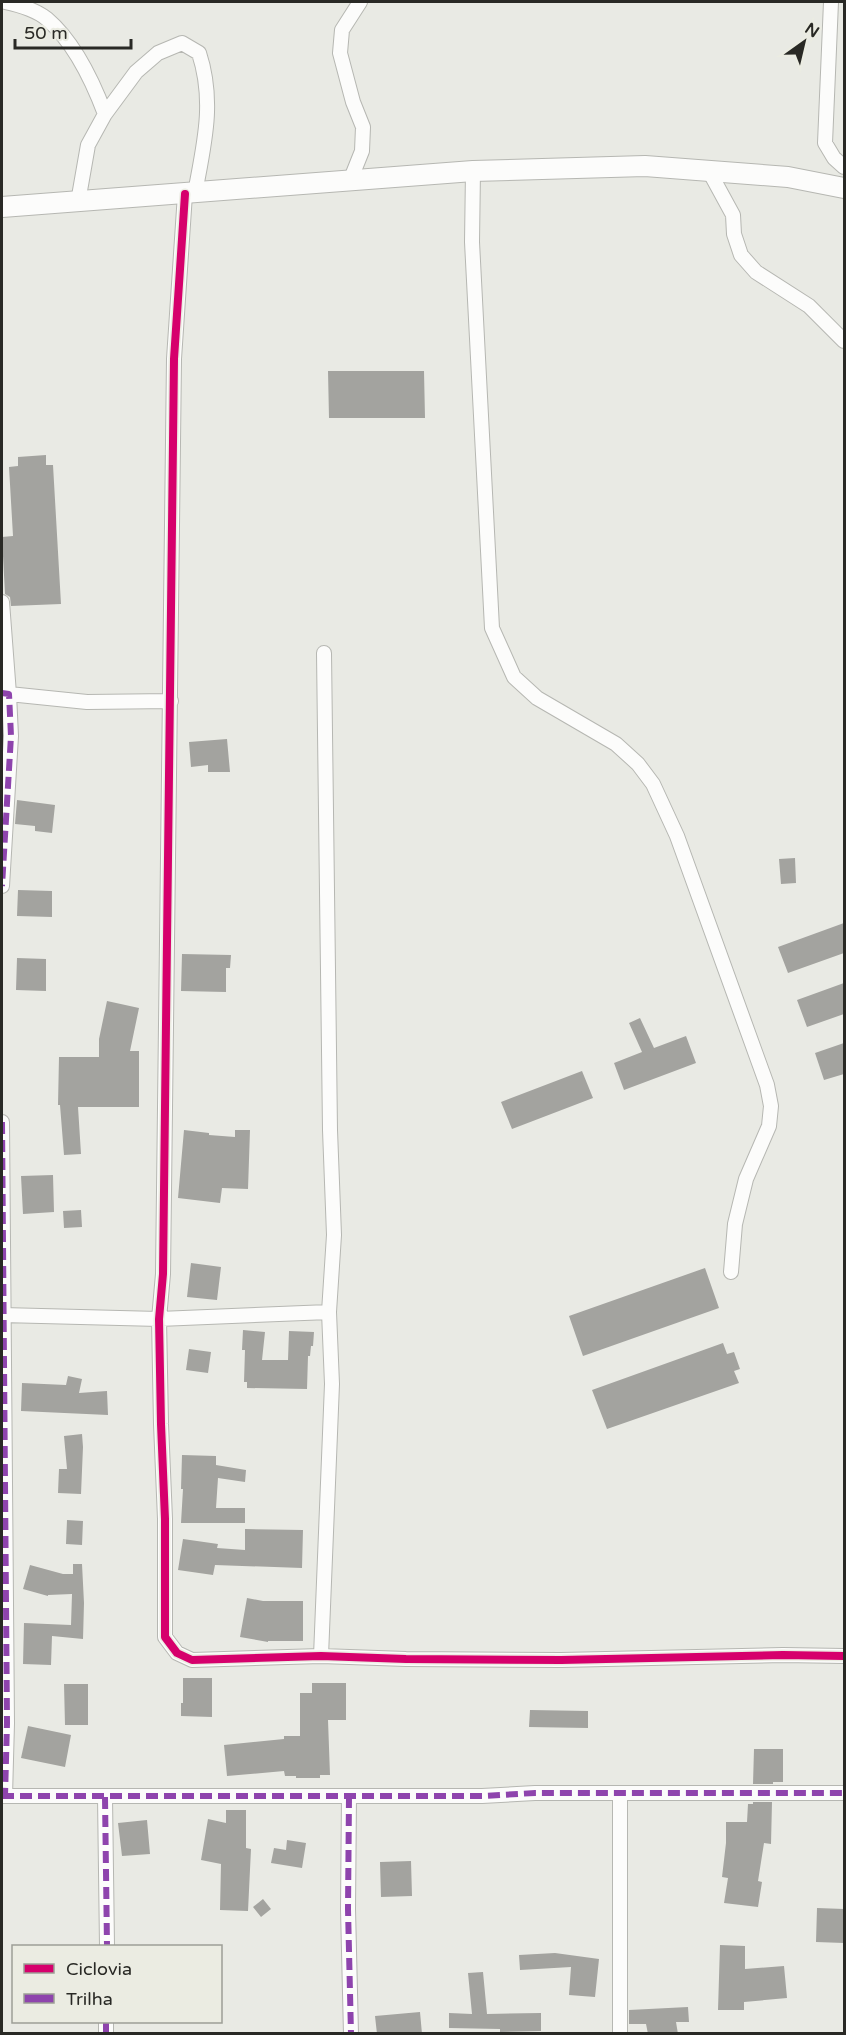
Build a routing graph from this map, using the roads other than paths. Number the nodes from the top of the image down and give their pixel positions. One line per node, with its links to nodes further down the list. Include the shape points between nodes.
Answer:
1 (5, 2): 4 (street, via 47,19 72,48 93,82)
2 (360, 2): 8 (street, via 342,30 340,53 363,127 362,150)
3 (831, 2): 5 (street, via 825,143)
4 (105, 114): 10 (street, via 136,72 158,53 182,44 199,53 208,87 207,111 203,148); 11 (street, via 88,145)
5 (844, 167)
6 (473, 171): 7 (street, via 645,166); 8 (street); 20 (street, via 472,242 492,628 514,677 537,698 616,744 639,764 653,784 677,836 767,1085 771,1106 769,1126 746,1179 735,1224)
7 (709, 171): 9 (street, via 788,177); 13 (street, via 733,214 741,255 756,272 809,306)
8 (350, 181): 10 (street)
9 (844, 188)
10 (190, 194): 11 (street); 17 (street, via 174,358)
11 (78, 202): 12 (street)
12 (2, 207)
13 (844, 340)
14 (2, 602): 16 (street)
15 (324, 653): 21 (street, via 334,1235)
16 (5, 693): 17 (street, via 87,702); 18 (street, via 11,736)
17 (171, 701): 23 (street, via 163,1274)
18 (2, 886)
19 (2, 1122): 22 (street)
20 (730, 1272)
21 (329, 1312): 23 (street); 24 (street, via 332,1384)
22 (2, 1315): 23 (street); 26 (street)
23 (159, 1319): 24 (street, via 165,1637 177,1653 192,1660)
24 (321, 1656): 25 (street, via 561,1660)
25 (844, 1656)
26 (4, 1722): 29 (street)
27 (620, 1793): 28 (street); 30 (street); 34 (street)
28 (844, 1793)
29 (3, 1796): 31 (street)
30 (349, 1796): 31 (street); 33 (street)
31 (105, 1797): 32 (street)
32 (107, 1945)
33 (351, 2034)
34 (620, 2034)

